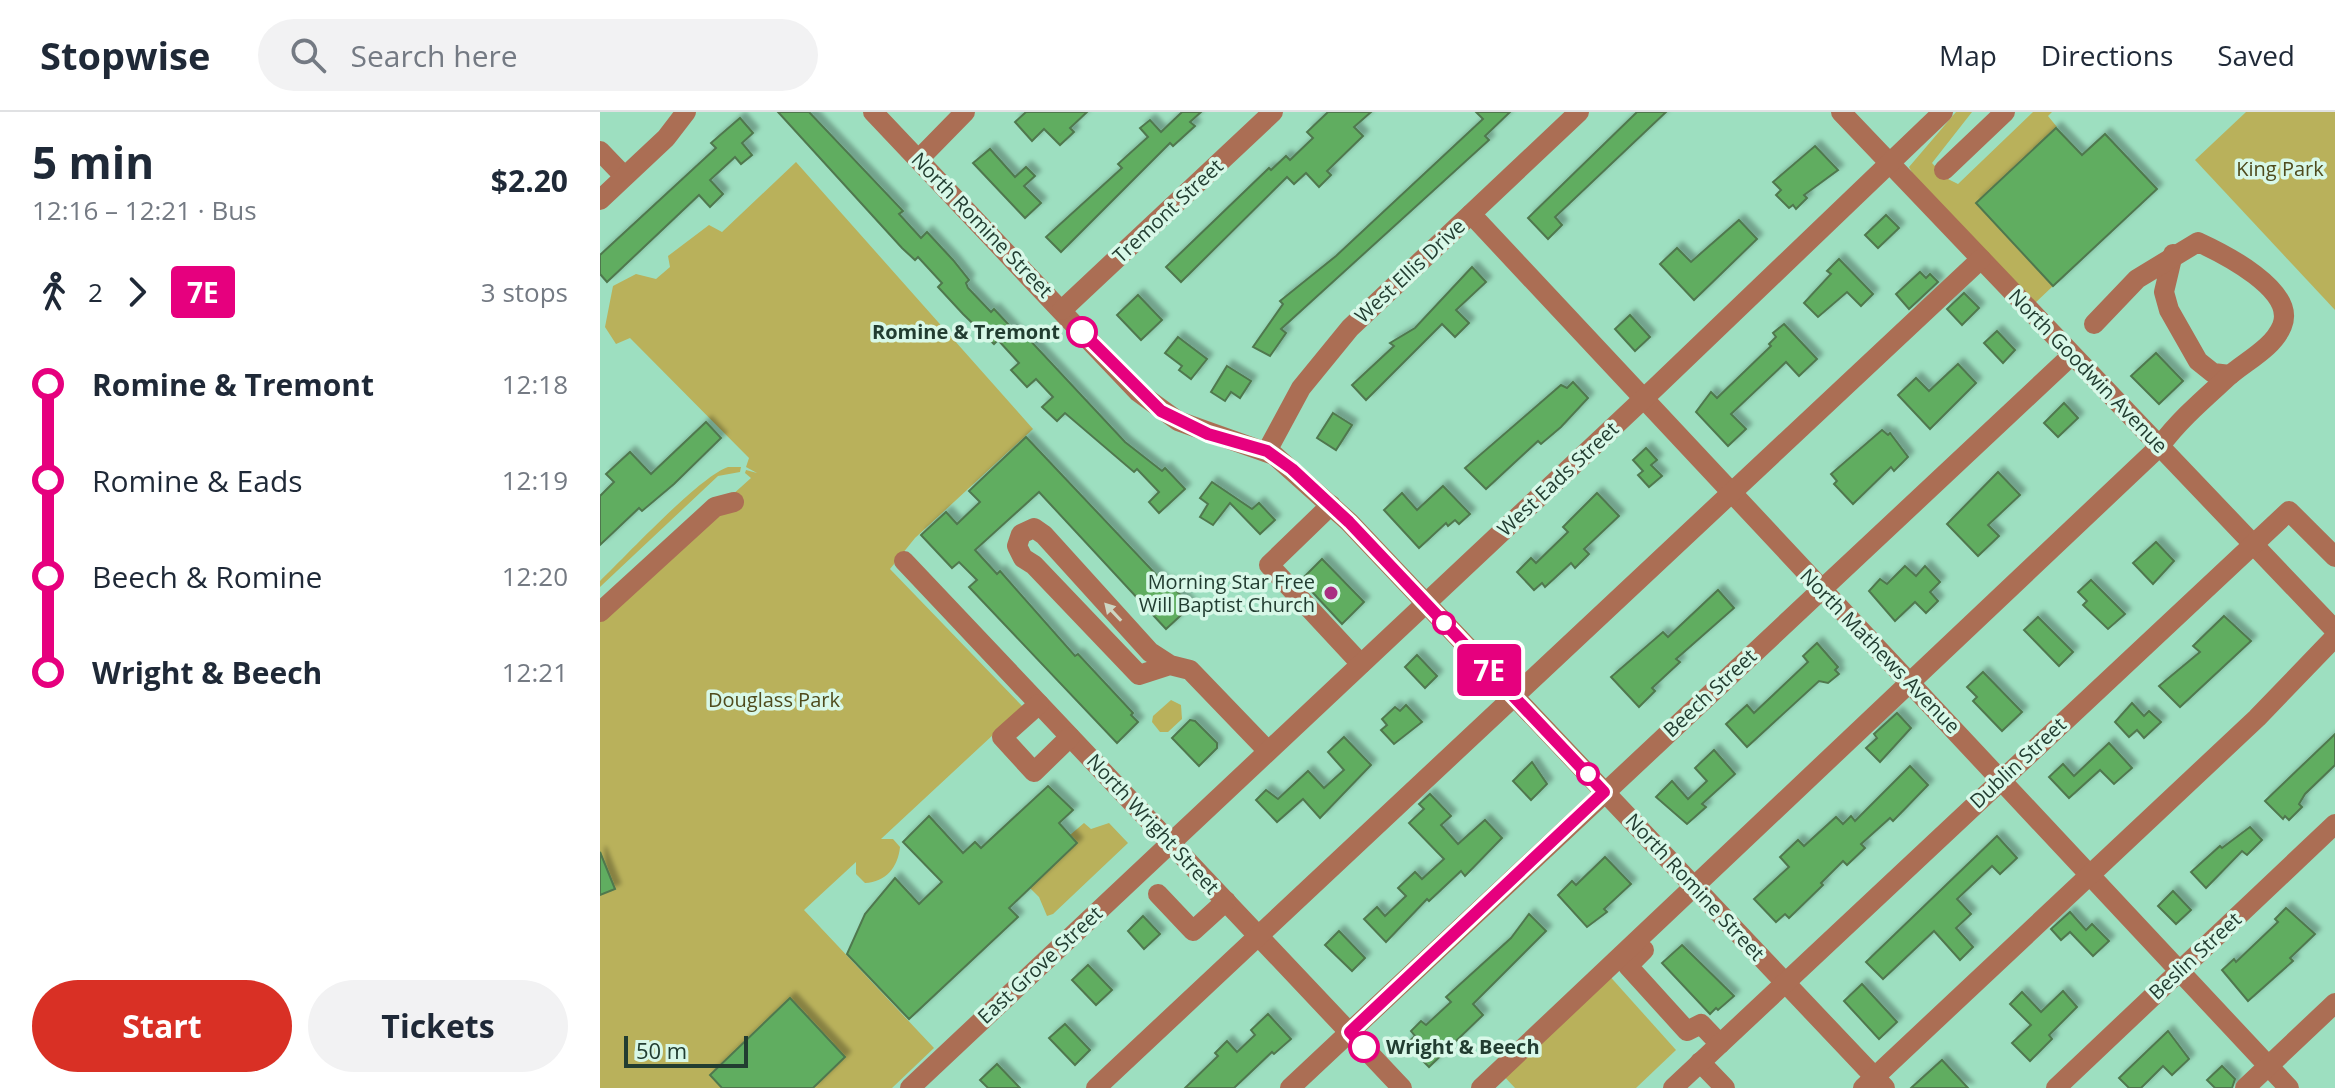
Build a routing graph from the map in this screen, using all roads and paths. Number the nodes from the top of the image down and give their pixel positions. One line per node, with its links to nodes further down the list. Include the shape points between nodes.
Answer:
1 (686, 112): 13 (street)
2 (873, 112): 10 (street, North Romine Street)
3 (965, 112): 10 (street)
4 (1273, 112): 18 (street, Tremont Street)
5 (1579, 112): 15 (street, West Ellis Drive)
6 (1841, 112): 11 (street, North Goodwin Avenue)
7 (1943, 112): 11 (street, West Eads Street)
8 (2005, 112): 12 (street)
9 (600, 151): 13 (street)
10 (919, 159): 18 (street, North Romine Street)
11 (1892, 165): 17 (street, North Goodwin Avenue); 22 (street, West Eads Street)
12 (1944, 170)
13 (624, 176): 14 (street)
14 (600, 200)
15 (1471, 214): 22 (street, North Mathews Avenue); 24 (street, West Ellis Drive, via 1324,357)
16 (2173, 254): 19 (street, via 2137,279); 21 (street, via 2165,276 2169,310 2198,361 2213,373); 21 (street, via 2198,242 2234,258 2284,307 2283,325 2268,345)
17 (1981, 259): 20 (street, North Goodwin Avenue); 25 (street)
18 (1062, 310): 24 (street, North Romine Street, via 1161,411 1208,434)
19 (2094, 324)
20 (2072, 355): 23 (street, North Goodwin Avenue); 31 (street, Beech Street)
21 (2230, 375): 23 (street)
22 (1643, 399): 25 (street, North Mathews Avenue); 32 (street, West Eads Street)
23 (2160, 446): 28 (street, North Goodwin Avenue); 38 (street)
24 (1267, 451): 27 (street, North Romine Street)
25 (1730, 492): 31 (street, North Mathews Avenue); 39 (street)
26 (734, 502): 33 (street, via 715,507)
27 (1331, 505): 32 (street, North Romine Street); 36 (street, via 1269,565)
28 (2251, 544): 29 (street, Dublin Street, via 2289,511); 34 (street, North Goodwin Avenue); 43 (street, Dublin Street)
29 (2335, 557)
30 (904, 561): 40 (street, North Wright Street)
31 (1822, 589): 38 (street, North Mathews Avenue); 44 (street, Beech Street)
32 (1426, 603): 36 (street, West Eads Street); 39 (street, North Romine Street)
33 (600, 612)
34 (2335, 630)
35 (2335, 637): 47 (street)
36 (1361, 664): 42 (street, West Eads Street)
37 (1170, 665): 37 (street, one-way to 37, via 1150,652 1044,535 1034,528 1021,534 1017,546 1023,558 1139,675); 42 (street, via 1190,670)
38 (1910, 683): 43 (street, North Mathews Avenue); 48 (street)
39 (1514, 696): 44 (street, North Romine Street); 52 (street)
40 (1039, 704): 41 (street, North Wright Street); 41 (street, via 1002,737 1034,772)
41 (1070, 737): 46 (street, North Wright Street)
42 (1268, 751): 46 (street, West Eads Street)
43 (2002, 779): 47 (street, North Mathews Avenue); 54 (street, Dublin Street)
44 (1604, 792): 48 (street, North Romine Street); 56 (street, Beech Street)
45 (2335, 824): 53 (street, Beslin Street)
46 (1170, 842): 50 (street, North Wright Street); 60 (street, East Grove Street)
47 (2091, 874): 53 (street, North Mathews Avenue); 61 (street)
48 (1694, 887): 51 (street); 54 (street, North Romine Street)
49 (1158, 894): 50 (street, via 1193,931)
50 (1226, 901): 52 (street, North Wright Street)
51 (1662, 917): 57 (street, via 1671,925 1628,966 1687,1031 1701,1024); 65 (street)
52 (1258, 935): 56 (street, North Wright Street); 62 (street)
53 (2181, 970): 59 (street, North Mathews Avenue); 68 (street, Beslin Street)
54 (1785, 983): 57 (street, Dublin Street); 61 (street, North Romine Street)
55 (2335, 1003): 59 (street)
56 (1350, 1032): 63 (street, Beech Street); 64 (street, North Wright Street)
57 (1720, 1044): 58 (street, Dublin Street)
58 (1700, 1062): 66 (street, Dublin Street); 67 (street)
59 (2268, 1066): 69 (street); 70 (street, North Mathews Avenue)
60 (921, 1085)
61 (1874, 1085)
62 (1096, 1088)
63 (1290, 1088)
64 (1402, 1088)
65 (1481, 1088)
66 (1673, 1088)
67 (1725, 1088)
68 (2056, 1088)
69 (2245, 1088)
70 (2289, 1088)

